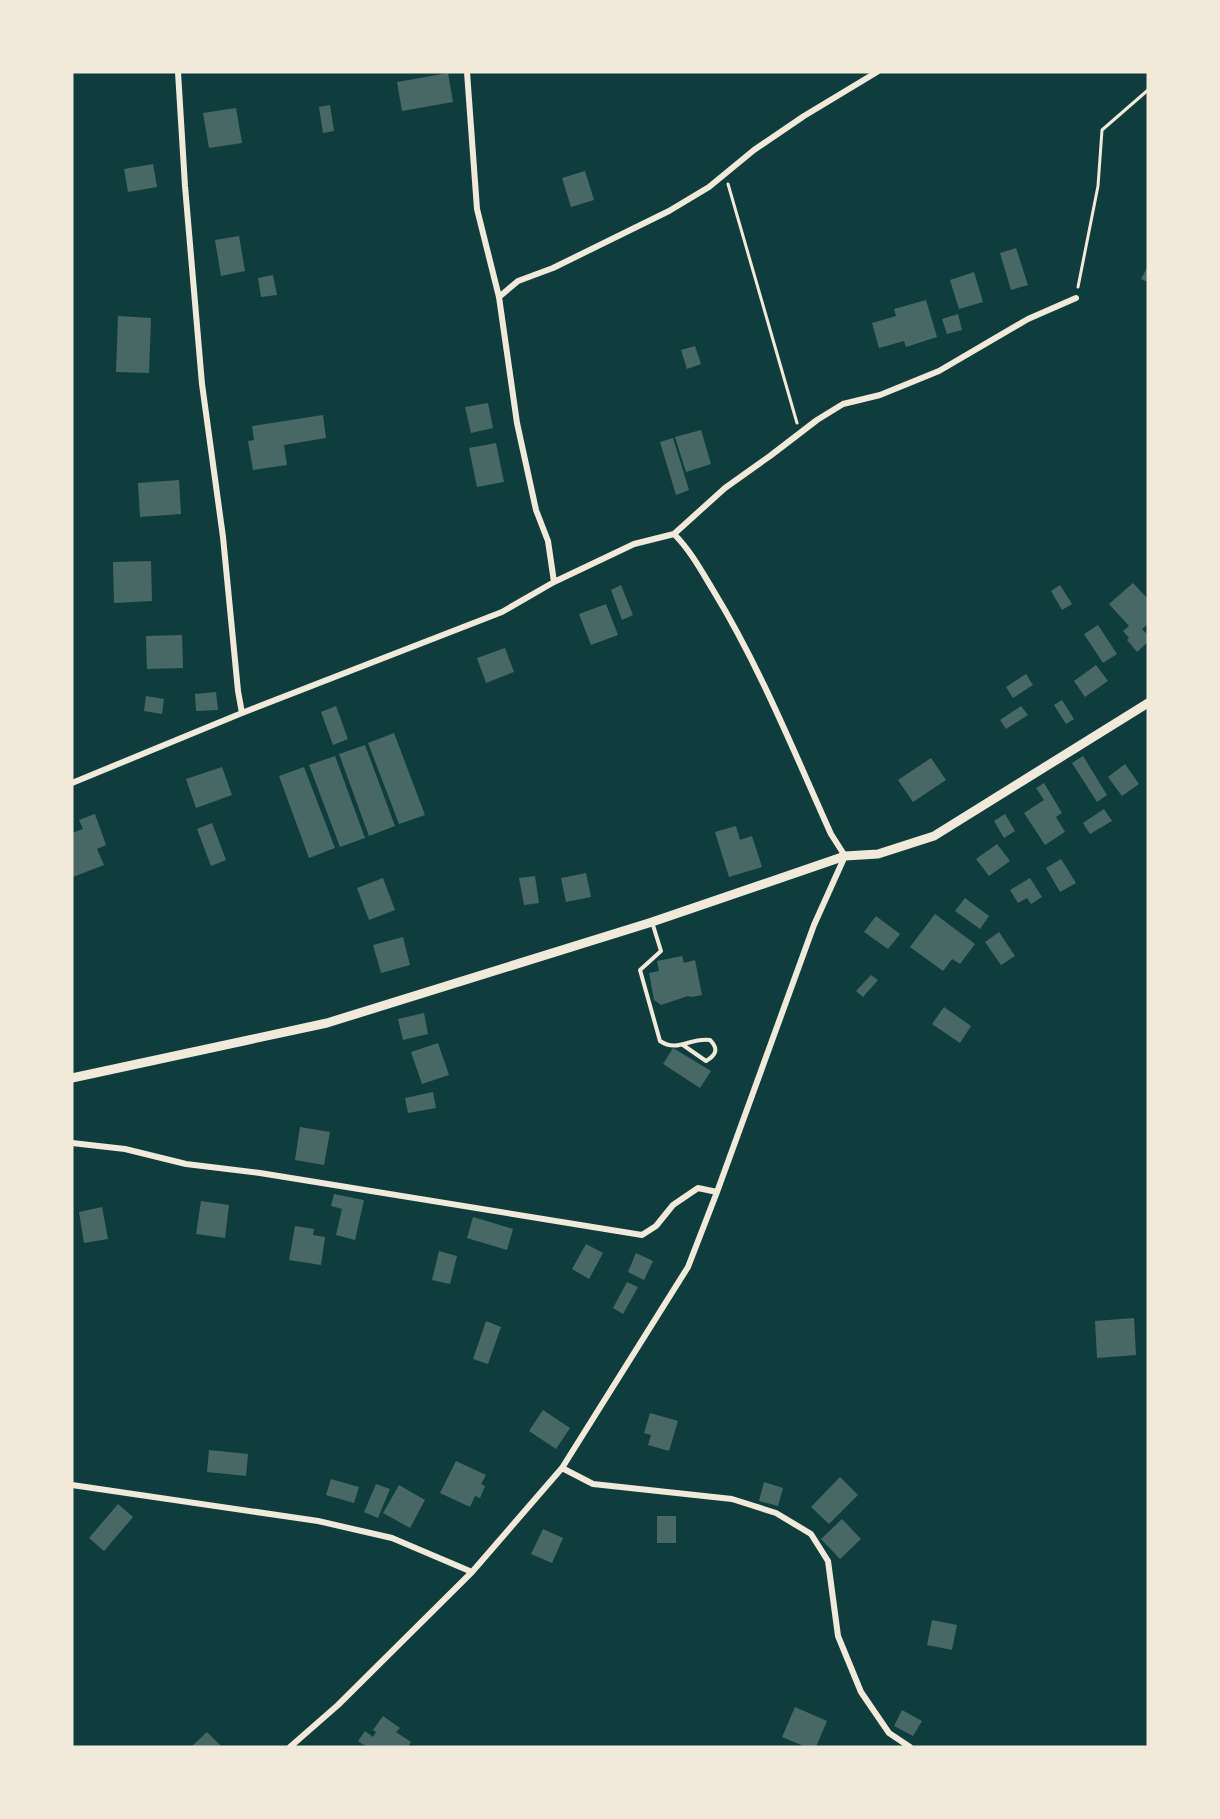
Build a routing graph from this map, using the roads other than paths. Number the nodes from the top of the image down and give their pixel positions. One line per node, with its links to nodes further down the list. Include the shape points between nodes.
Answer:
1 (178, 72): 9 (street, via 202,384)
2 (467, 72): 4 (street, via 477,210)
3 (878, 72): 4 (street, via 796,122 709,187 669,211 518,281)
4 (499, 297): 7 (street, via 517,423 536,510 548,541)
5 (1076, 298): 6 (street, via 1028,320 939,371 880,396 843,404 725,488)
6 (674, 534): 7 (street, via 634,544); 11 (street, via 686,546 730,617)
7 (554, 582): 9 (street, via 502,612)
8 (1148, 704): 11 (street, via 934,836 878,854)
9 (242, 713): 10 (street)
10 (72, 783)
11 (844, 856): 12 (street); 16 (street, via 814,925)
12 (652, 922): 13 (lane, via 661,951 640,970 660,1041); 14 (street, via 327,1023)
13 (683, 1045): 13 (lane, via 693,1040 710,1040 716,1050 706,1060)
14 (72, 1078)
15 (72, 1143): 16 (street, via 642,1235 698,1188)
16 (717, 1192): 17 (street, via 688,1267)
17 (562, 1468): 19 (street); 21 (street, via 592,1484 732,1499 776,1514 811,1534 828,1561 838,1636 861,1692 889,1733)
18 (72, 1485): 19 (street, via 318,1521 392,1538)
19 (472, 1572): 20 (street)
20 (290, 1747)
21 (910, 1747)

